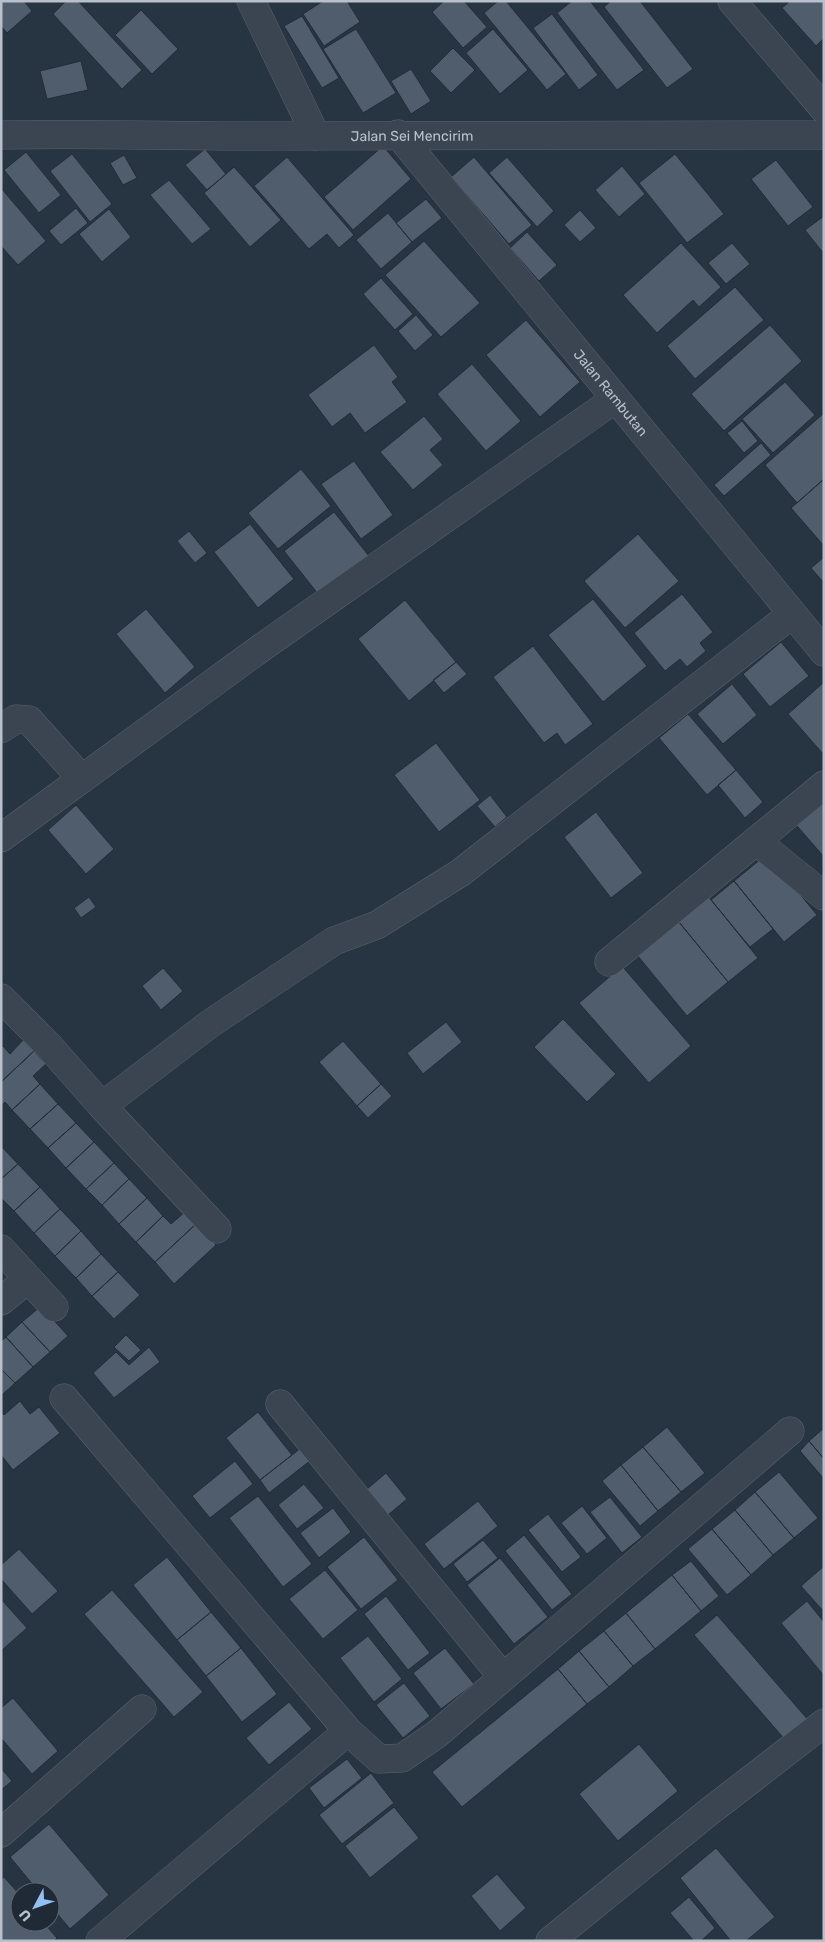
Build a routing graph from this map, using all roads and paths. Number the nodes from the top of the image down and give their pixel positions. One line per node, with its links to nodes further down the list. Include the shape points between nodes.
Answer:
1 (251, 1): 7 (street)
2 (732, 1): 3 (street)
3 (824, 109)
4 (398, 134): 6 (street, Jalan Sei Mencirim); 7 (street, Jalan Sei Mencirim); 8 (street, Jalan Rambutan)
5 (1, 135): 7 (street, Jalan Sei Mencirim)
6 (824, 135)
7 (316, 136)
8 (615, 399): 9 (street, Jalan Rambutan); 12 (street, via 261,648)
9 (792, 614): 10 (street, Jalan Rambutan); 19 (street, via 460,873 377,925 334,941 211,1023)
10 (824, 652)
11 (1, 729): 12 (street, via 16,719 29,720)
12 (82, 779): 14 (street)
13 (824, 786): 15 (street)
14 (1, 838)
15 (756, 841): 16 (street); 17 (street)
16 (824, 896)
17 (609, 962)
18 (1, 998): 19 (street)
19 (110, 1100): 20 (street)
20 (216, 1229)
21 (1, 1249): 22 (street)
22 (28, 1278): 23 (street); 24 (street)
23 (1, 1301)
24 (54, 1307)
25 (64, 1398): 31 (street)
26 (280, 1404): 28 (street)
27 (790, 1431): 28 (street)
28 (502, 1676): 31 (street, via 436,1734 402,1758 378,1759)
29 (142, 1709): 32 (street)
30 (824, 1723): 34 (street)
31 (348, 1731): 33 (street)
32 (1, 1833)
33 (100, 1941)
34 (550, 1941)

